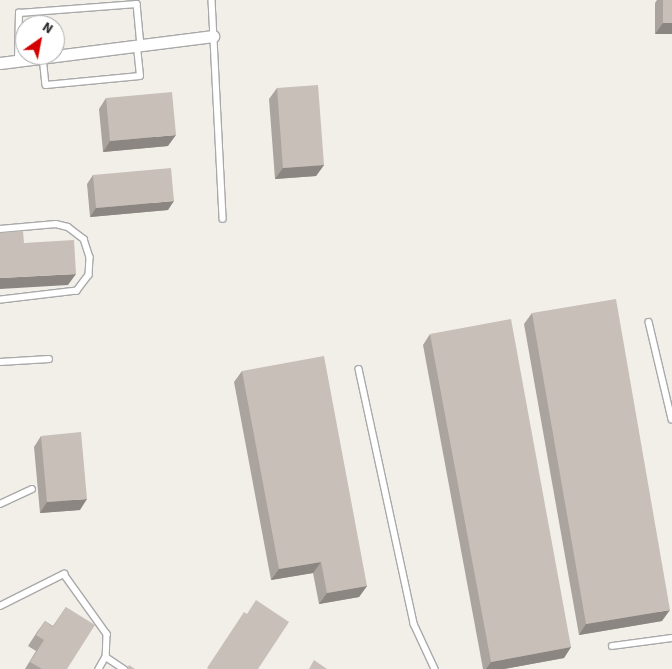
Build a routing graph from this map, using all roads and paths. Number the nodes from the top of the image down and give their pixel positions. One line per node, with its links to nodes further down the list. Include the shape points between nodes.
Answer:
1 (212, 0): 3 (lane)
2 (19, 15): 4 (lane, via 137,4)
3 (213, 36): 4 (street); 9 (lane)
4 (139, 46): 5 (street); 8 (lane, via 140,76 46,85)
5 (65, 55)
6 (15, 60): 7 (street)
7 (0, 63)
8 (44, 65)
9 (223, 219)
10 (0, 229): 11 (lane, via 56,224 84,238 90,257 89,275 78,291)
11 (0, 300)
12 (649, 322): 16 (lane)
13 (49, 359): 14 (lane)
14 (0, 362)
15 (359, 369): 25 (lane, via 414,624)
16 (672, 420)
17 (32, 489): 18 (lane)
18 (0, 504)
19 (0, 606): 22 (lane, via 64,574 107,634)
20 (672, 638): 21 (lane)
21 (612, 646)
22 (106, 657): 23 (lane); 24 (lane)
23 (99, 669)
24 (124, 669)
25 (436, 669)

